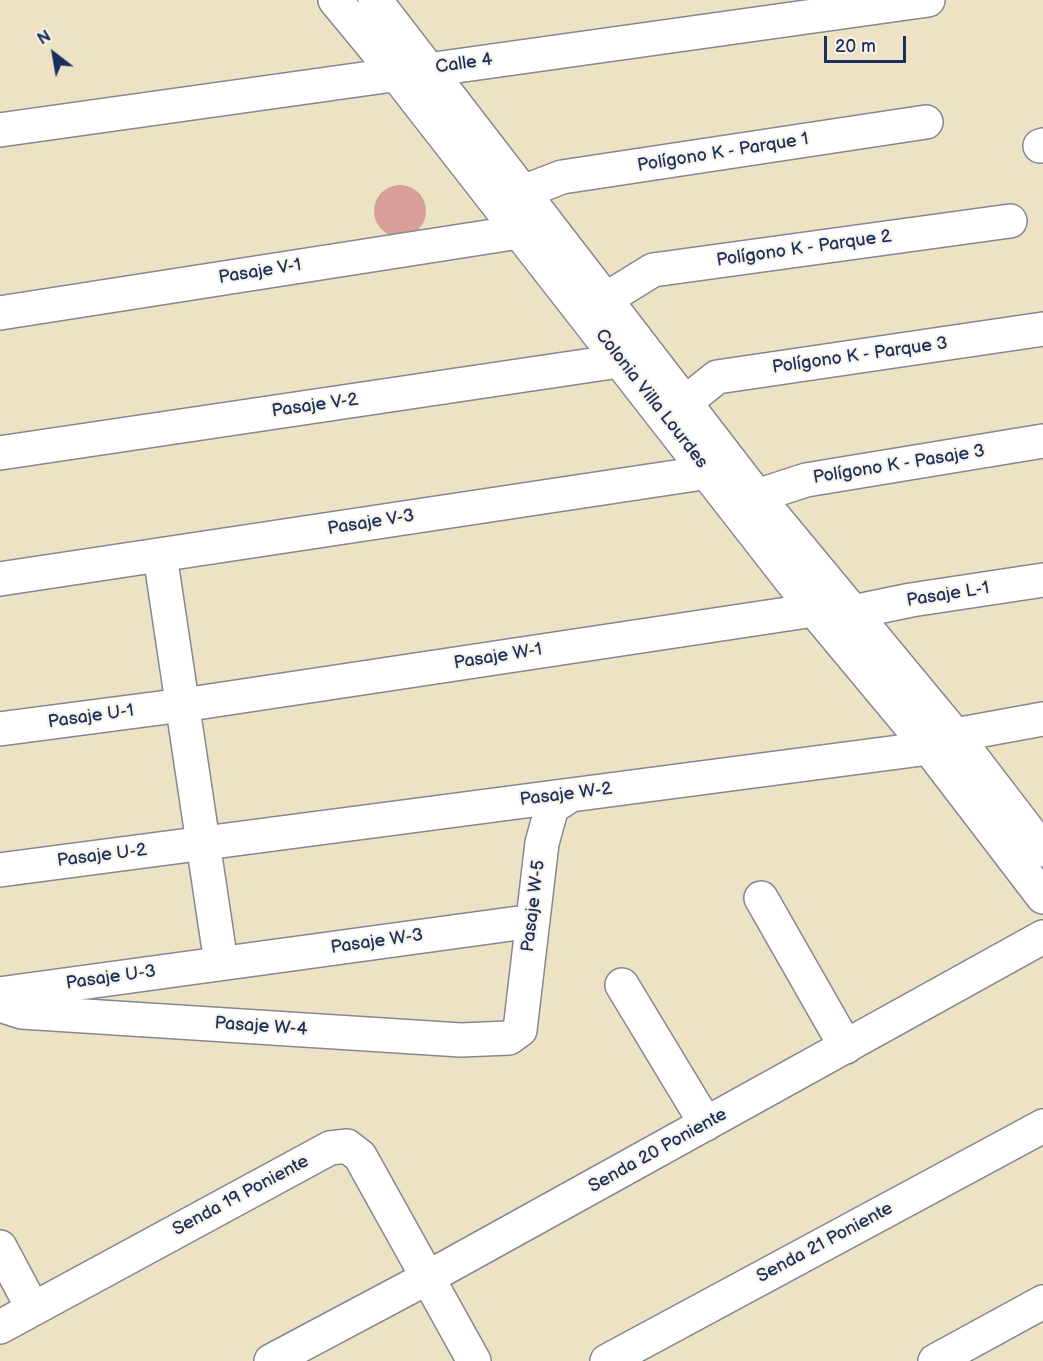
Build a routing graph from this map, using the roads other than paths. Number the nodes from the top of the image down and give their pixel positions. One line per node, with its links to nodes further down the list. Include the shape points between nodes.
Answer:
1 (335, 0): 5 (street, Colonia Villa Lourdes)
2 (375, 0): 4 (street, Colonia Villa Lourdes)
3 (928, 0): 4 (street, Calle 4)
4 (431, 69): 5 (street, Calle 4); 8 (street, Colonia Villa Lourdes)
5 (396, 74): 7 (street, Calle 4); 10 (street, Colonia Villa Lourdes)
6 (926, 122): 8 (street, Polígono K - Parque 1, via 562,177)
7 (0, 130)
8 (523, 192): 11 (street, Colonia Villa Lourdes)
9 (1010, 220): 11 (street, Polígono K - Parque 2, via 652,270)
10 (519, 232): 12 (street, Pasaje V-1); 14 (street, Colonia Villa Lourdes)
11 (606, 299): 15 (street, Colonia Villa Lourdes)
12 (0, 313)
13 (1043, 329): 15 (street, Polígono K - Parque 3, via 717,377)
14 (619, 361): 17 (street, Pasaje V-2); 18 (street, Colonia Villa Lourdes)
15 (686, 402): 19 (street, Colonia Villa Lourdes)
16 (1043, 441): 19 (street, Polígono K - Pasaje 3, via 806,480)
17 (6, 452)
18 (709, 472): 20 (street, Pasaje V-3); 23 (street, Colonia Villa Lourdes)
19 (757, 496): 24 (street, Colonia Villa Lourdes)
20 (160, 555): 21 (street, Pasaje V-3); 25 (street)
21 (0, 579)
22 (1043, 580): 24 (street, Pasaje L-1)
23 (814, 610): 25 (street, Pasaje W-1); 28 (street, Colonia Villa Lourdes)
24 (853, 612): 28 (street, Colonia Villa Lourdes)
25 (183, 705): 27 (street, Pasaje U-1); 31 (street)
26 (1043, 719): 28 (street, Pasaje W-2)
27 (0, 729)
28 (942, 741): 29 (street, Pasaje W-2); 30 (street, Colonia Villa Lourdes)
29 (571, 795): 31 (street, Pasaje W-2); 36 (street, Pasaje W-5, via 552,807 542,843)
30 (983, 795): 32 (street); 34 (street)
31 (203, 843): 33 (street, Pasaje U-2); 38 (street)
32 (1043, 850)
33 (0, 870)
34 (1043, 897)
35 (761, 898): 45 (street)
36 (532, 921): 38 (street, Pasaje W-3); 44 (street, Pasaje W-5)
37 (1043, 938): 45 (street, Senda 20 Poniente)
38 (221, 963): 39 (street, Pasaje U-3)
39 (144, 973): 41 (street, Pasaje U-3); 43 (street)
40 (622, 984): 46 (street)
41 (0, 994)
42 (0, 1005): 43 (street, Pasaje W-4, via 22,1012)
43 (142, 1020): 44 (street, Pasaje W-4, via 490,1041 509,1038)
44 (520, 1030)
45 (846, 1047): 46 (street, Senda 20 Poniente)
46 (706, 1124): 49 (street, Senda 20 Poniente)
47 (1043, 1126): 55 (street, Senda 21 Poniente)
48 (0, 1247): 51 (street)
49 (427, 1278): 51 (street, Senda 19 Poniente, via 360,1156 347,1146 330,1148); 53 (street, Senda 20 Poniente); 54 (street, Senda 19 Poniente)
50 (1043, 1302): 56 (street)
51 (33, 1309): 52 (street, Senda 19 Poniente)
52 (0, 1327)
53 (271, 1361)
54 (474, 1361)
55 (607, 1361)
56 (935, 1361)

